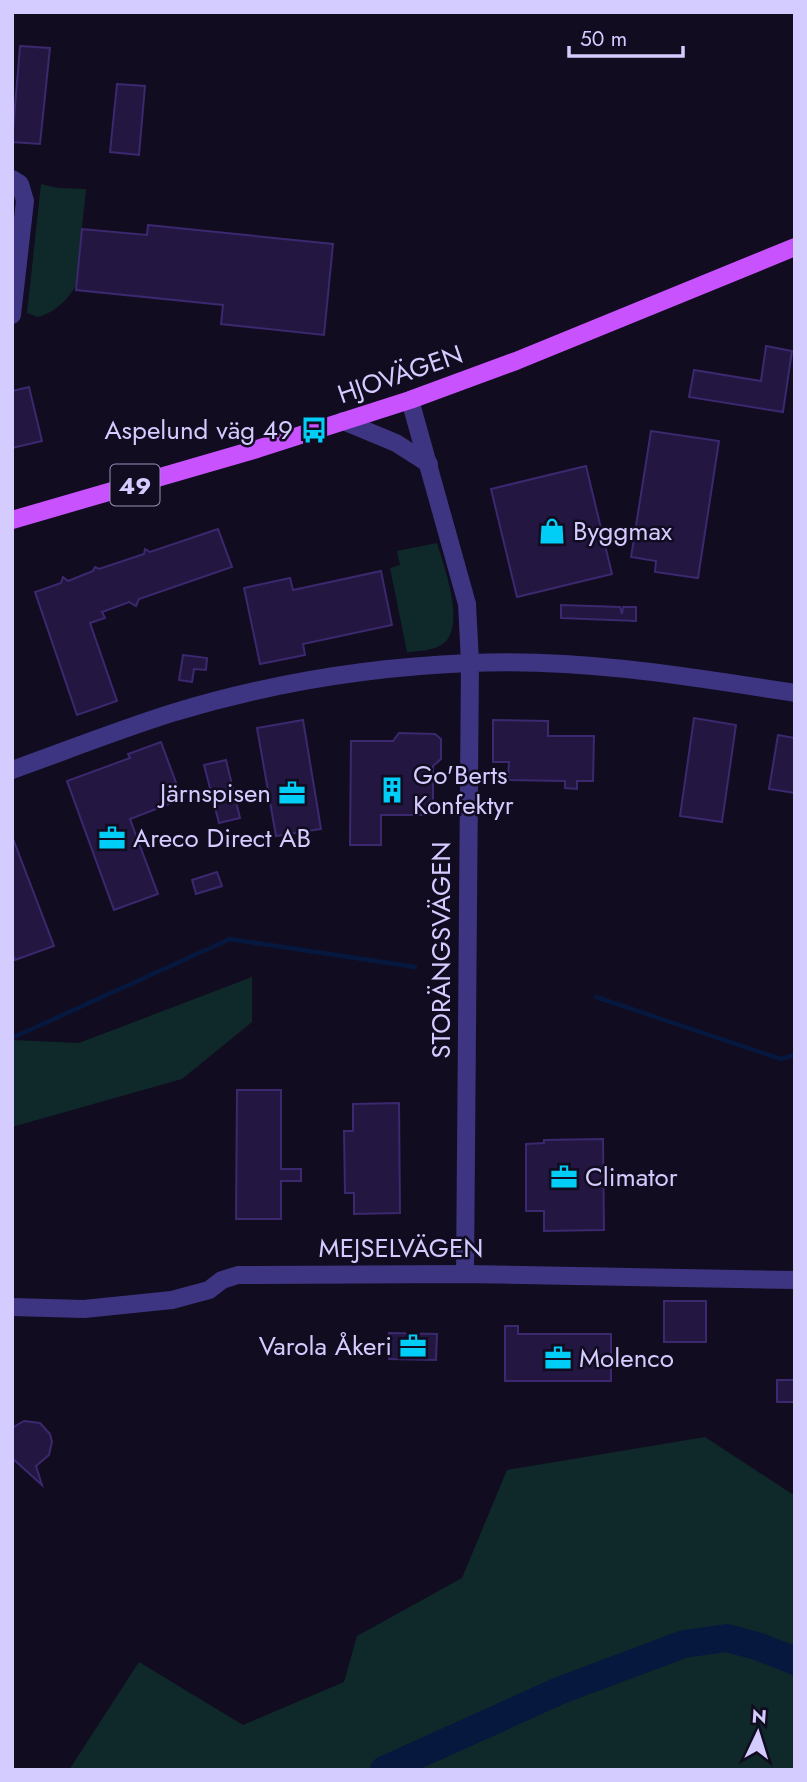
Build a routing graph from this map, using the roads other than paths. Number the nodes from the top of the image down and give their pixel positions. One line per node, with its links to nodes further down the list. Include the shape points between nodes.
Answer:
1 (16, 182): 3 (street, via 25,201)
2 (795, 247): 4 (main road, HJOVÄGEN / 49)
3 (12, 315)
4 (410, 400): 5 (main road, HJOVÄGEN / 49); 6 (street, STORÄNGSVÄGEN)
5 (343, 421): 6 (street, via 396,443); 7 (main road, HJOVÄGEN / 49)
6 (429, 464): 8 (street, STORÄNGSVÄGEN, via 467,604)
7 (12, 520)
8 (470, 662): 9 (street, via 637,669); 10 (street, via 337,676 211,702); 11 (street, STORÄNGSVÄGEN)
9 (795, 693)
10 (12, 770)
11 (465, 1274): 12 (street, MEJSELVÄGEN); 13 (street, MEJSELVÄGEN, via 238,1275 209,1290 173,1300 83,1308)
12 (795, 1280)
13 (12, 1307)

